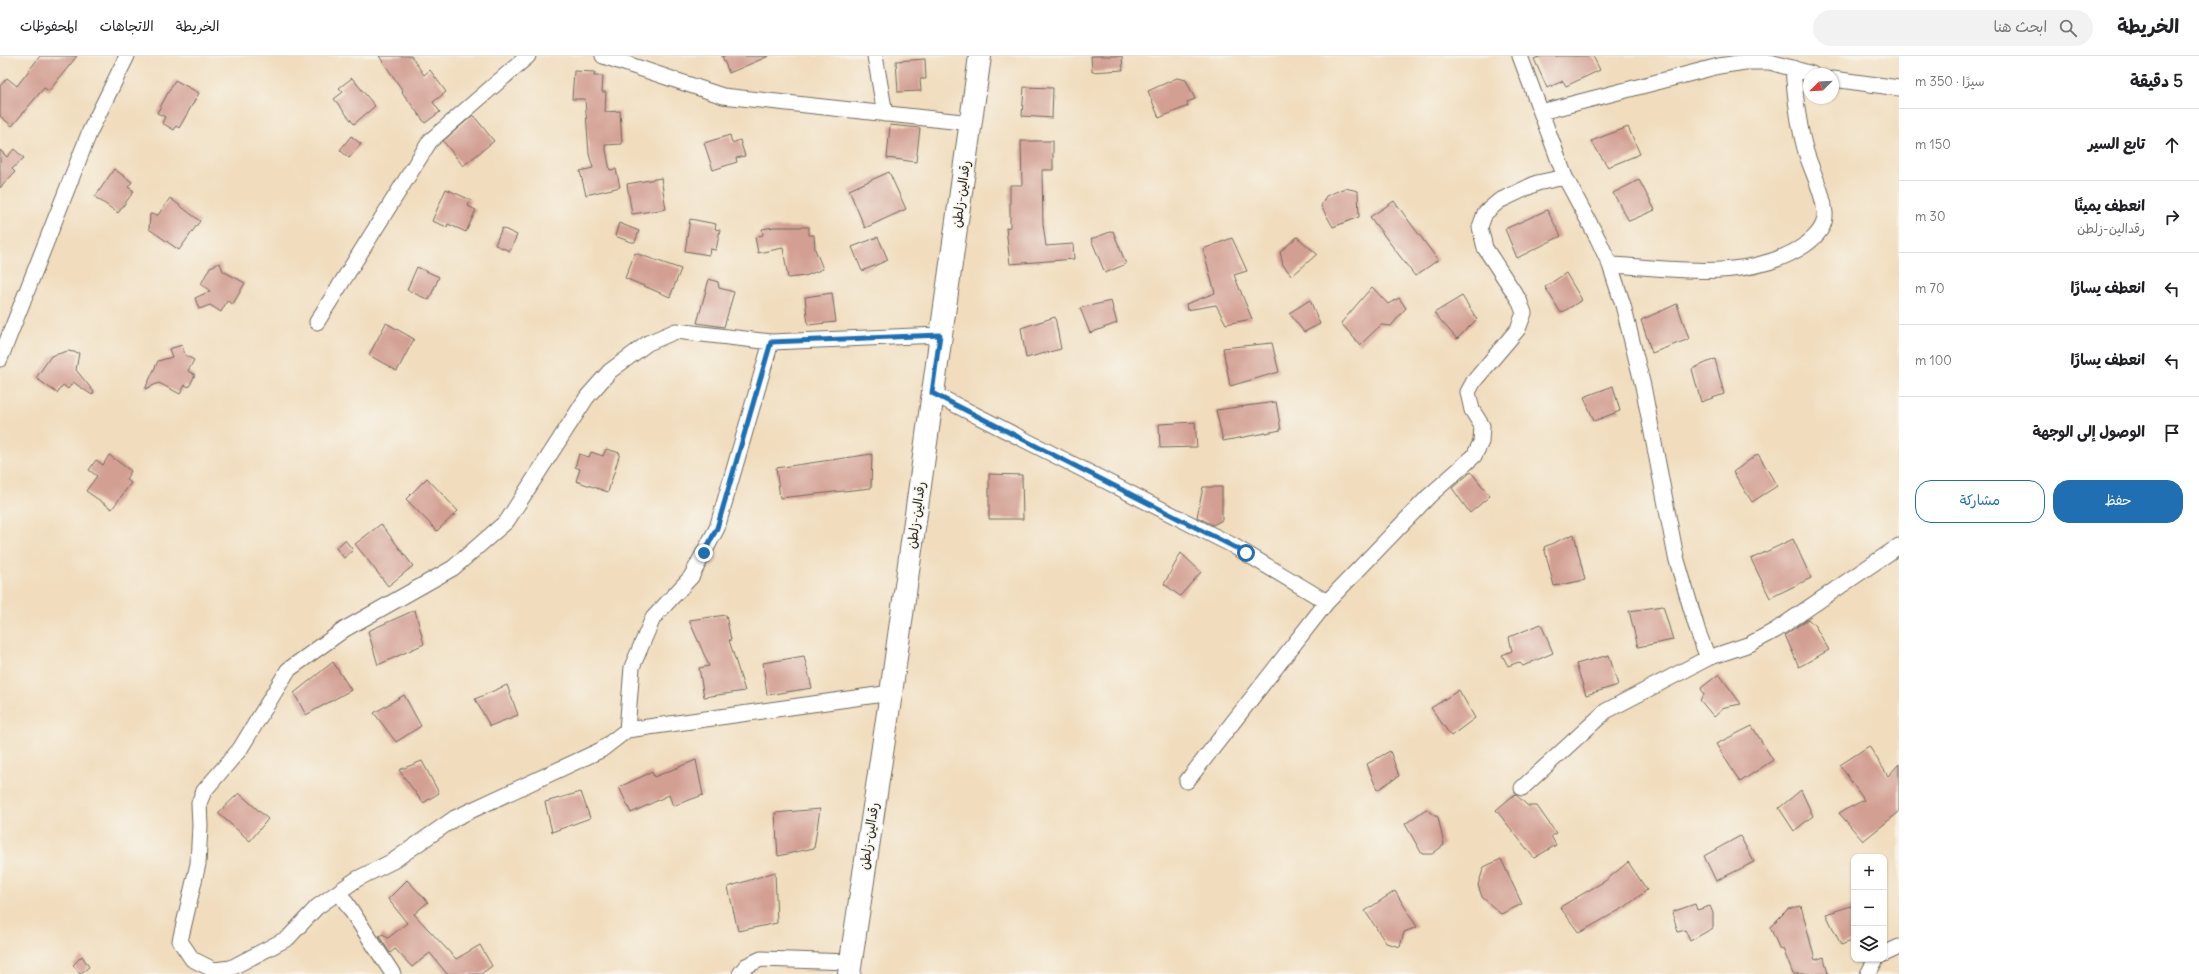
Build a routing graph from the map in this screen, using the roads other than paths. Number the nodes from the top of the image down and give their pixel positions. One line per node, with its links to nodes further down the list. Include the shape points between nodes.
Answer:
1 (127, 56): 19 (street, via 90,130)
2 (528, 56): 16 (street, via 430,141)
3 (603, 56): 12 (street, via 723,96)
4 (875, 56): 12 (street)
5 (980, 56): 13 (main road, رقدالين-زلطن)
6 (1520, 56): 11 (street)
7 (1793, 68): 8 (street); 11 (street, via 1770,62 1719,66); 15 (street, via 1795,97 1806,151 1819,185 1825,213 1823,225 1811,241 1785,257 1746,268 1673,269)
8 (1803, 71)
9 (1839, 80): 10 (street)
10 (1899, 88)
11 (1541, 112): 14 (street)
12 (885, 114): 13 (street)
13 (971, 123): 17 (main road, رقدالين-زلطن)
14 (1565, 177): 15 (street); 22 (street, via 1537,183 1499,201 1485,212 1480,227 1485,248 1519,300 1524,313 1518,329 1474,380 1468,392 1472,410 1482,426 1481,442 1474,456 1429,496)
15 (1610, 265): 23 (street, via 1623,305 1643,386 1676,557)
16 (317, 322)
17 (940, 335): 18 (street); 20 (main road, رقدالين-زلطن)
18 (771, 342): 25 (street, via 717,528 692,577 653,618 632,667); 28 (street, via 676,331 648,343 610,371 588,397 507,521 453,568 345,629 288,670 240,749 204,791 199,803 198,864 180,941 192,959 214,970 231,968 288,938 317,907)
19 (0, 359)
20 (932, 393): 22 (street, via 1232,545); 24 (main road, رقدالين-زلطن)
21 (1899, 546): 23 (street, via 1776,630 1750,644)
22 (1327, 602): 26 (street)
23 (1708, 658): 27 (street, via 1606,711)
24 (891, 693): 25 (street); 32 (main road, رقدالين-زلطن)
25 (627, 730): 28 (street, via 601,750 455,818 393,861)
26 (1187, 781)
27 (1522, 788)
28 (339, 892): 33 (street)
29 (1899, 946): 30 (street)
30 (1887, 952)
31 (1874, 962): 35 (street)
32 (849, 968): 34 (street, via 761,959 746,966)
33 (393, 974)
34 (740, 974)
35 (1868, 974)

